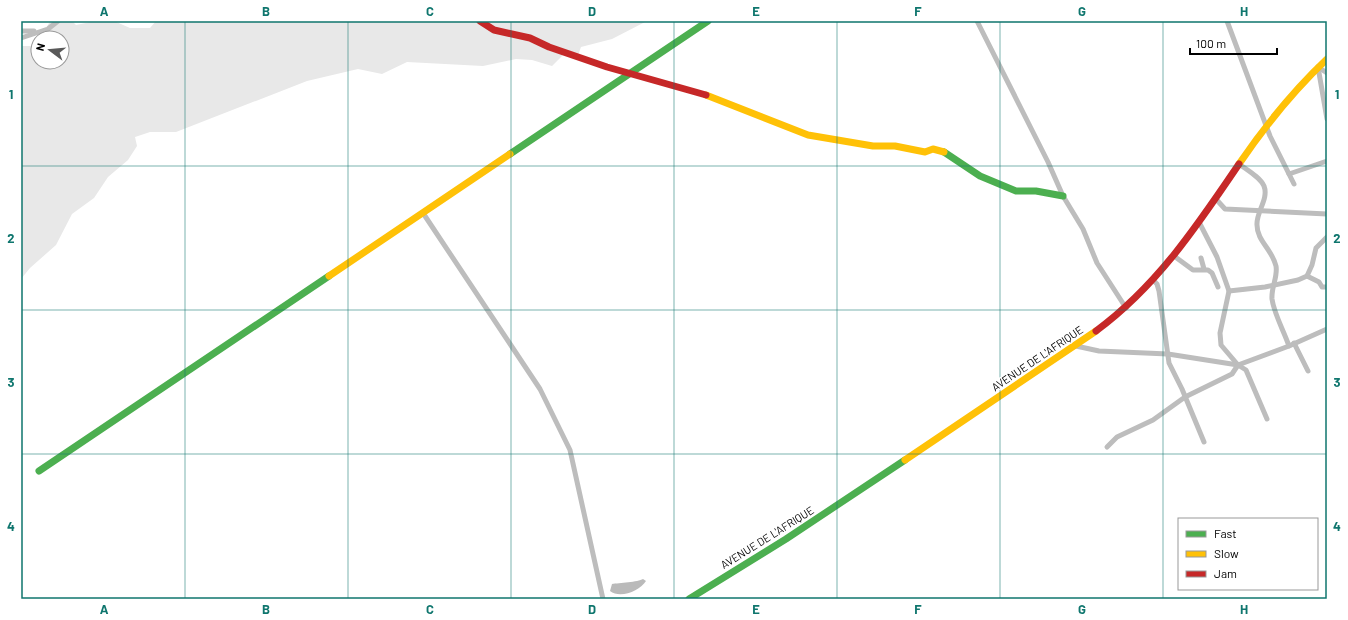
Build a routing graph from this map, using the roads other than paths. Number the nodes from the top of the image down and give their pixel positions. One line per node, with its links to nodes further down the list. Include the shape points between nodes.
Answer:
1 (58, 21): 6 (street)
2 (480, 21): 9 (street, via 494,30 530,38 549,47)
3 (708, 21): 9 (street)
4 (977, 21): 17 (street)
5 (1226, 21): 12 (street)
6 (44, 30)
7 (1327, 59): 8 (street, AVENUE DE L'AFRIQUE)
8 (1318, 67): 10 (street); 11 (street); 12 (street, AVENUE DE L'AFRIQUE)
9 (631, 73): 17 (street, via 695,91 808,134 873,146 947,152 980,176 1016,191 1036,191); 20 (street)
10 (1327, 73)
11 (1327, 119)
12 (1267, 125): 14 (street, AVENUE DE L'AFRIQUE); 15 (street, via 1276,150)
13 (1327, 161): 15 (street)
14 (1239, 164): 18 (street, AVENUE DE L'AFRIQUE); 19 (street, via 1262,183 1265,192)
15 (1289, 174): 16 (street)
16 (1294, 184)
17 (1064, 196): 33 (street, via 1083,229 1097,263)
18 (1216, 198): 19 (street, via 1225,209); 22 (street, AVENUE DE L'AFRIQUE)
19 (1261, 210): 21 (street); 29 (street, via 1257,219 1257,230 1273,257 1277,271)
20 (423, 213): 44 (street); 45 (street, via 540,389 552,412 572,458)
21 (1327, 214)
22 (1199, 222): 24 (street, AVENUE DE L'AFRIQUE); 32 (street, via 1217,257)
23 (1327, 237): 27 (street, via 1316,248)
24 (1174, 256): 26 (street, via 1192,270); 28 (street, AVENUE DE L'AFRIQUE)
25 (1201, 258): 26 (street)
26 (1204, 269): 30 (street, via 1212,273)
27 (1307, 276): 29 (street); 31 (street, via 1319,282 1322,287)
28 (1153, 280): 33 (street, AVENUE DE L'AFRIQUE); 37 (street, via 1160,291)
29 (1273, 284): 32 (street); 35 (street, via 1272,301)
30 (1218, 287)
31 (1327, 287)
32 (1228, 291): 38 (street, via 1219,339 1224,350)
33 (1126, 308): 36 (street, AVENUE DE L'AFRIQUE)
34 (1327, 329): 35 (street)
35 (1292, 345): 38 (street); 39 (street)
36 (1076, 346): 37 (street, via 1099,351); 46 (street, AVENUE DE L'AFRIQUE, via 786,539)
37 (1168, 354): 38 (street); 40 (street, via 1171,370)
38 (1238, 365): 40 (street, via 1232,374); 41 (street, via 1246,370)
39 (1308, 371)
40 (1185, 397): 42 (street); 43 (street, via 1153,420 1117,437)
41 (1267, 419)
42 (1204, 442)
43 (1107, 447)
44 (39, 471)
45 (603, 599)
46 (689, 599)

